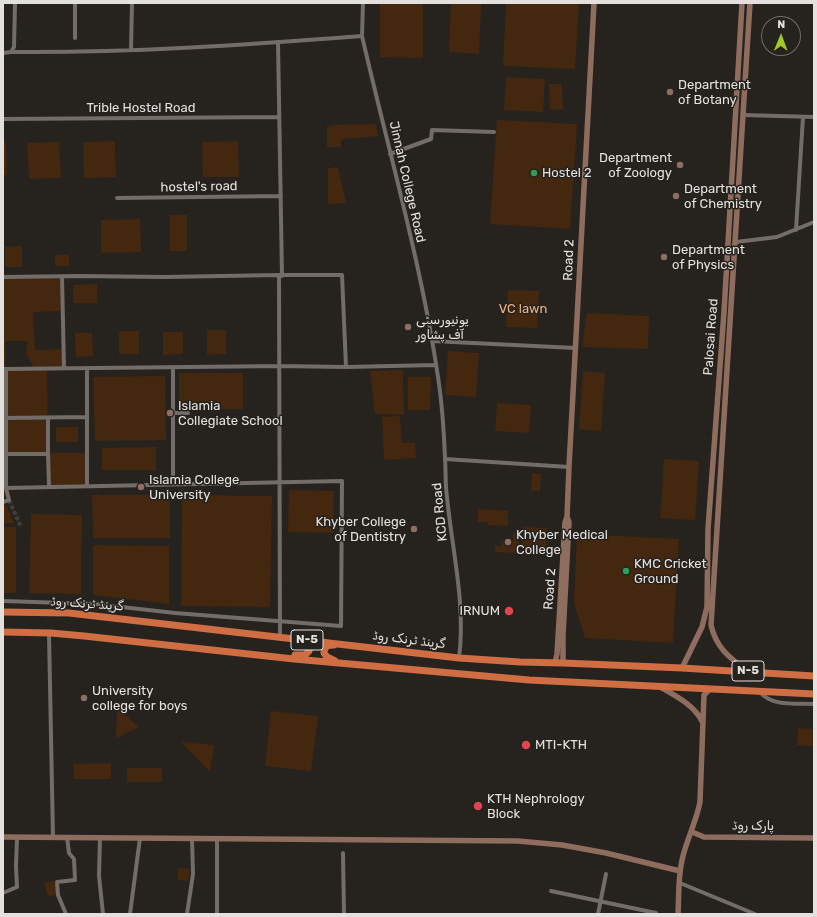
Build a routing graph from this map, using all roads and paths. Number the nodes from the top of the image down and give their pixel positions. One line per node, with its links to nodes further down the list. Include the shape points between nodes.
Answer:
1 (15, 3): 12 (street, via 14,47)
2 (75, 3): 9 (street)
3 (132, 3): 11 (street)
4 (363, 3): 8 (street, Jinnah College Road)
5 (594, 3): 33 (street, Road 2)
6 (742, 3): 14 (street, Palosai Road)
7 (750, 3): 15 (street)
8 (362, 36): 10 (street); 21 (street, Jinnah College Road)
9 (75, 38)
10 (278, 42): 11 (street); 16 (street)
11 (131, 50): 12 (street)
12 (11, 52): 13 (street)
13 (3, 53)
14 (735, 114): 15 (street); 24 (street, Palosai Road)
15 (743, 115): 17 (street); 25 (street)
16 (279, 117): 19 (street, Trible Hostel Road); 22 (street)
17 (803, 117): 18 (street); 27 (street)
18 (814, 117)
19 (3, 119)
20 (494, 132): 21 (street, via 432,130 432,139)
21 (390, 154): 32 (street, Jinnah College Road)
22 (281, 196): 23 (street, hostel's road); 29 (street)
23 (117, 198)
24 (729, 213): 25 (street); 59 (street, Palosai Road, via 708,529)
25 (737, 214): 28 (street)
26 (814, 222): 27 (street)
27 (796, 230): 28 (street, via 777,237)
28 (736, 242): 59 (street)
29 (281, 275): 30 (street); 35 (street); 37 (street, via 342,275)
30 (62, 276): 31 (street); 38 (street)
31 (3, 277)
32 (432, 341): 33 (street); 34 (street, Jinnah College Road)
33 (575, 348): 49 (street, Road 2)
34 (436, 364): 37 (street); 48 (street, KCD Road)
35 (280, 366): 36 (street); 37 (street); 50 (street)
36 (173, 367): 39 (street); 41 (street)
37 (346, 367)
38 (64, 368): 39 (street); 40 (street)
39 (87, 368): 43 (street)
40 (4, 369): 44 (street)
41 (173, 413): 42 (street); 51 (street)
42 (188, 413)
43 (87, 417): 45 (street); 53 (street)
44 (4, 418): 45 (street); 46 (street)
45 (48, 418): 47 (street)
46 (6, 454): 47 (street); 54 (street)
47 (48, 454): 52 (street)
48 (445, 459): 49 (street); 68 (street, KCD Road, via 446,496 456,564 461,643)
49 (568, 467): 58 (street, Road 2)
50 (280, 483): 51 (street); 62 (street); 62 (street, via 342,482 341,626)
51 (173, 484): 53 (street)
52 (49, 486): 53 (street); 54 (street)
53 (87, 486)
54 (6, 488): 56 (street)
55 (3, 494): 56 (street)
56 (9, 500): 57 (street)
57 (3, 502)
58 (567, 517): 69 (street, Road 2, via 569,522); 70 (street, Road 2)
59 (711, 590): 72 (street, Palosai Road, via 702,627); 73 (street, via 713,636 724,651)
60 (3, 601): 62 (street, via 84,603)
61 (3, 612): 65 (highway, گرینڈ ٹرنک روڈ / N-5, via 69,613)
62 (280, 622): 65 (street)
63 (3, 632): 64 (highway, N-5)
64 (50, 634): 67 (highway, N-5); 85 (street)
65 (281, 637): 66 (highway, گرینڈ ٹرنک روڈ / N-5); 67 (highway, via 306,643 310,648 308,653)
66 (348, 644): 68 (highway, گرینڈ ٹرنک روڈ / N-5); 71 (highway, via 328,646 324,653 332,660)
67 (254, 655): 71 (highway, N-5)
68 (459, 658): 70 (highway, گرینڈ ٹرنک روڈ / N-5)
69 (563, 662): 70 (highway, گرینڈ ٹرنک روڈ / N-5); 72 (highway, گرینڈ ٹرنک روڈ / N-5)
70 (555, 663)
71 (359, 665): 75 (highway, N-5, via 529,680)
72 (682, 668): 73 (highway, گرینڈ ٹرنک روڈ / N-5)
73 (747, 671): 74 (highway, گرینڈ ٹرنک روڈ / N-5)
74 (814, 676)
75 (662, 688): 76 (highway, N-5); 80 (street, via 691,706)
76 (709, 690): 77 (highway, N-5); 80 (street, via 704,696)
77 (760, 692): 78 (highway, N-5); 79 (street, via 776,702)
78 (814, 694)
79 (814, 704)
80 (704, 725): 81 (street, via 700,802)
81 (692, 832): 88 (street, پارک روڈ, via 704,837); 92 (street)
82 (3, 837): 84 (street)
83 (100, 837): 86 (street); 87 (street); 100 (street, via 99,876)
84 (17, 838): 85 (street); 96 (street, via 17,887)
85 (53, 838): 86 (street)
86 (67, 838): 98 (street, via 69,853 74,859 75,880 57,882 58,895)
87 (140, 838): 89 (street); 101 (street)
88 (814, 838)
89 (192, 839): 90 (street); 102 (street, via 193,874)
90 (217, 839): 92 (street, via 518,841 606,853); 103 (street)
91 (343, 853): 104 (street)
92 (680, 871): 94 (street)
93 (606, 874): 97 (street)
94 (680, 883): 106 (street); 107 (street)
95 (551, 891): 97 (street)
96 (3, 893)
97 (600, 901): 99 (street); 105 (street)
98 (65, 913)
99 (656, 913)
100 (103, 914)
101 (130, 914)
102 (187, 914)
103 (217, 914)
104 (344, 914)
105 (598, 914)
106 (678, 914)
107 (755, 914)

